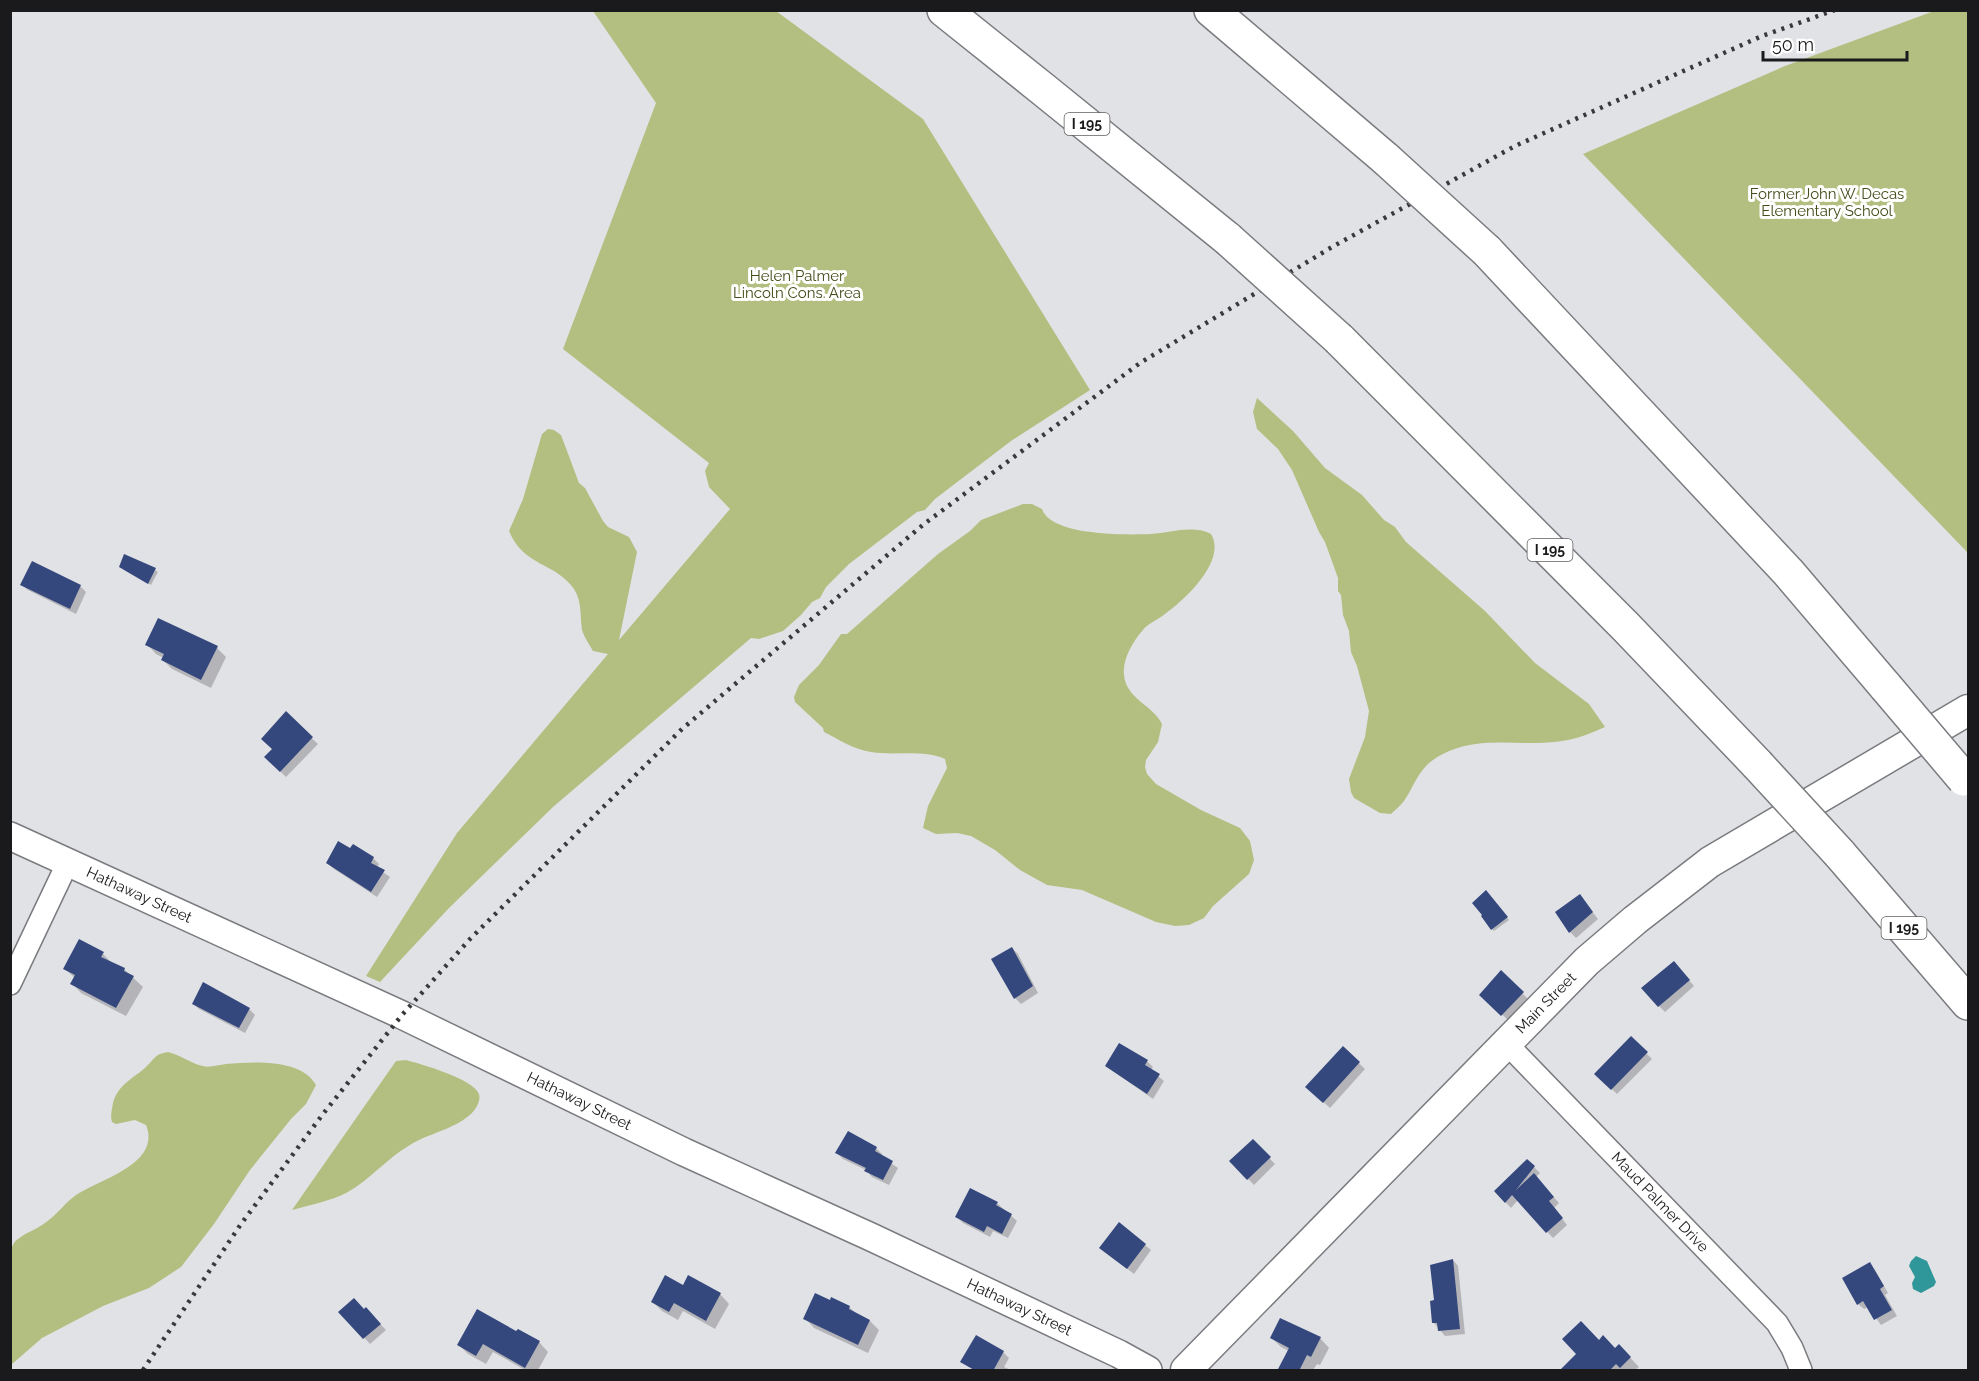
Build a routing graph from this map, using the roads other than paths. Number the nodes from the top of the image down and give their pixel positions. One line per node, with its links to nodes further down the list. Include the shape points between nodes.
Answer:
1 (944, 10): 8 (highway, I 195, bridge, via 1228,239 1339,339 1757,764)
2 (1211, 10): 4 (highway, bridge, via 1487,251 1788,573)
3 (1968, 710): 9 (main road, Main Street, via 1710,862 1587,961)
4 (1966, 781)
5 (10, 836): 6 (street, Hathaway Street)
6 (68, 862): 7 (street); 10 (street, Hathaway Street, via 402,1015)
7 (10, 984)
8 (1968, 1003)
9 (1507, 1044): 11 (main road, Main Street); 12 (street, Maud Palmer Drive, via 1777,1323)
10 (1148, 1371)
11 (1185, 1371)
12 (1801, 1371)

